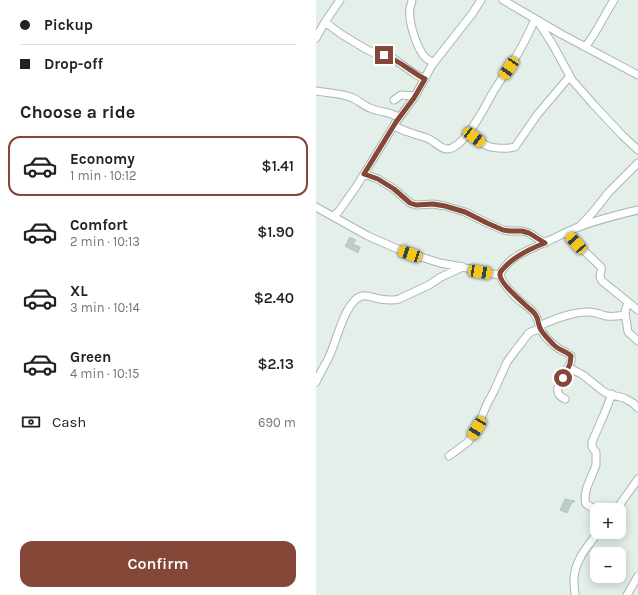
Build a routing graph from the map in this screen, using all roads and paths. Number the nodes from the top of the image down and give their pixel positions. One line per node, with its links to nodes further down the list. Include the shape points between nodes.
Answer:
1 (340, 0): 7 (street)
2 (412, 0): 11 (street, via 410,14 414,36 422,53)
3 (481, 0): 11 (street)
4 (503, 0): 6 (street)
5 (614, 0): 10 (street, via 592,39)
6 (536, 20): 10 (street); 13 (street); 20 (street, via 514,61)
7 (325, 22): 8 (street); 14 (street, via 364,48 391,57)
8 (318, 29): 9 (street)
9 (316, 38)
10 (585, 46): 12 (street)
11 (434, 63): 14 (street)
12 (638, 75)
13 (570, 76): 20 (street, via 512,148 485,145); 21 (street, via 593,104)
14 (425, 79): 16 (street)
15 (316, 91): 18 (street, via 349,96 369,108 386,111)
16 (415, 96): 17 (street, via 401,95); 18 (street)
17 (394, 100)
18 (399, 118): 19 (street)
19 (394, 126): 20 (street, via 425,137 446,149 458,144); 23 (street)
20 (468, 133)
21 (638, 150)
22 (638, 163): 27 (street)
23 (364, 174): 26 (street); 29 (street, via 394,189 410,203 433,204 465,212 503,230 529,233)
24 (316, 206): 26 (street)
25 (638, 210): 27 (street)
26 (334, 216): 30 (street, via 362,233 402,251)
27 (579, 227): 28 (street)
28 (566, 232): 29 (street); 32 (street, via 601,267 602,281)
29 (545, 243): 31 (street, via 516,257)
30 (463, 267): 31 (street); 38 (street, via 399,299 369,296 357,298 342,322 330,356)
31 (500, 275): 35 (street, via 510,291 535,314)
32 (628, 302): 33 (street); 34 (street)
33 (638, 310)
34 (625, 315): 35 (street, via 577,313 555,319); 36 (street, via 628,332)
35 (540, 328): 37 (street, via 554,345 570,355 572,358); 42 (street, via 530,333 508,362 468,442)
36 (638, 341)
37 (568, 367): 39 (street, via 603,391); 40 (street, via 557,388 561,397)
38 (316, 382)
39 (612, 394): 41 (street, via 624,398); 45 (street, via 592,442 596,452 596,465 585,503)
40 (565, 399)
41 (638, 408)
42 (450, 456)
43 (638, 479): 44 (street)
44 (621, 503)
45 (590, 507)
46 (593, 539): 48 (street, via 583,553 574,574)
47 (638, 576): 49 (street)
48 (575, 595)
49 (627, 595)

